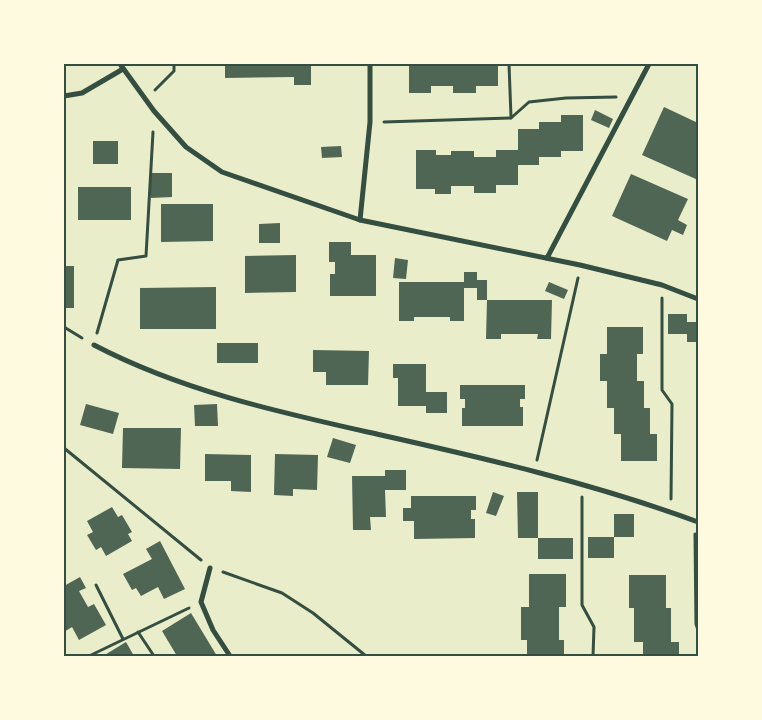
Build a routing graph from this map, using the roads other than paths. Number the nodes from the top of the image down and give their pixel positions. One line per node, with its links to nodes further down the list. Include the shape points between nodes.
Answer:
1 (370, 64): 5 (street, via 370,122)
2 (649, 64): 6 (street)
3 (121, 66): 4 (street, via 82,93); 5 (street, via 145,100 186,147 222,172)
4 (64, 96)
5 (360, 220): 6 (street)
6 (547, 258): 7 (street, via 662,285)
7 (698, 299)
8 (94, 345): 9 (street, via 185,385 306,418 535,470)
9 (696, 521)
10 (210, 568): 11 (street, via 201,602 213,630)
11 (230, 656)

